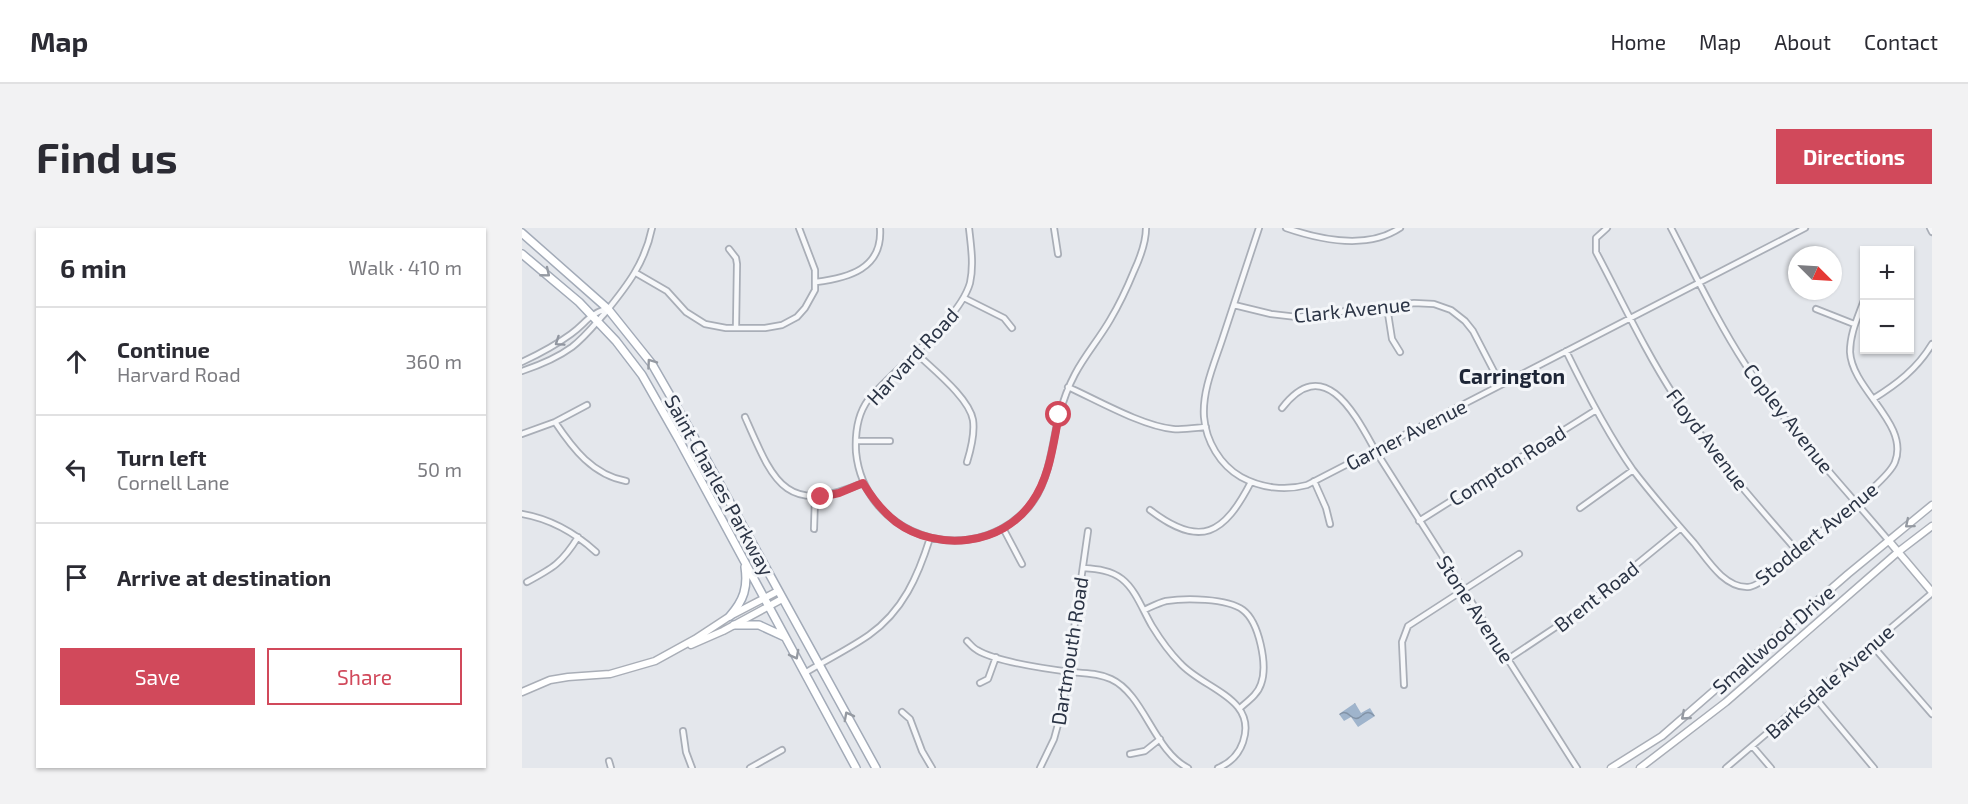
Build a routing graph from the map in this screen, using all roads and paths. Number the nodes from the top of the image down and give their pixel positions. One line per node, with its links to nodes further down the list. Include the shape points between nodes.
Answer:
1 (652, 228): 17 (street)
2 (799, 228): 18 (street)
3 (880, 228): 18 (street, via 878,245 867,264 843,278)
4 (969, 228): 20 (street, Harvard Road, via 972,267)
5 (1054, 228): 16 (street)
6 (1146, 228): 39 (street, Harvard Road, via 1140,258 1118,306)
7 (1259, 228): 21 (street, Garner Avenue)
8 (1286, 228): 9 (street, via 1326,239 1358,240 1386,236)
9 (1400, 228)
10 (1607, 228): 27 (street, Floyd Avenue, via 1596,238 1596,252)
11 (1671, 228): 19 (street, Copley Avenue)
12 (1805, 228): 19 (street, Garner Avenue)
13 (522, 233): 23 (main road, Saint Charles Parkway)
14 (729, 249): 30 (street, via 737,264)
15 (522, 254): 26 (main road, Saint Charles Parkway, one-way to 26)
16 (1058, 254)
17 (636, 273): 23 (street); 30 (street, via 668,291 697,321)
18 (816, 282): 30 (street, via 805,308 787,323)
19 (1699, 282): 27 (street, Garner Avenue); 58 (street, Copley Avenue, via 1725,332 1767,395)
20 (964, 298): 31 (street, via 1004,318); 34 (street, Harvard Road)
21 (1234, 305): 22 (street, Clark Avenue, via 1297,317); 46 (street, Garner Avenue, via 1205,397)
22 (1387, 307): 35 (street, via 1392,339); 38 (street, Clark Avenue, via 1426,303 1458,315 1473,331)
23 (608, 309): 26 (street); 28 (street); 82 (main road, Saint Charles Parkway, one-way to 23, via 664,383)
24 (1816, 309): 29 (street)
25 (1860, 310): 29 (street, Stoddert Avenue)
26 (592, 315): 28 (main road, Saint Charles Parkway); 36 (street, one-way to 36, via 550,348)
27 (1630, 319): 33 (street, Garner Avenue); 74 (street, Floyd Avenue, via 1710,449)
28 (598, 321): 37 (street, via 574,346); 77 (main road, Saint Charles Parkway, via 642,375)
29 (1854, 324): 40 (street, Stoddert Avenue, via 1851,360)
30 (736, 328)
31 (1012, 328)
32 (1932, 344): 40 (street, via 1906,377)
33 (1566, 351): 38 (street, Garner Avenue); 43 (street, Stoddert Avenue)
34 (915, 352): 48 (street, Harvard Road, via 865,404); 51 (street, via 971,413 973,431)
35 (1400, 352)
36 (522, 362)
37 (522, 371)
38 (1501, 385): 50 (street, Garner Avenue)
39 (1068, 387): 46 (street, via 1164,427); 66 (street, Harvard Road, via 1043,485 1027,509)
40 (1873, 399): 58 (street, Stoddert Avenue, via 1894,432 1896,460 1881,480)
41 (587, 405): 45 (street)
42 (1282, 408): 50 (street, Stone Avenue, via 1302,390 1317,387 1332,391 1349,406)
43 (1596, 410): 52 (street, Stoddert Avenue); 63 (street, Compton Road)
44 (745, 417): 57 (street, via 780,482 800,495)
45 (555, 422): 47 (street); 53 (street, via 592,466)
46 (1206, 427): 55 (street, Garner Avenue, via 1221,460)
47 (522, 434)
48 (856, 441): 49 (street); 56 (street, Harvard Road)
49 (890, 441)
50 (1374, 450): 54 (street, Garner Avenue); 63 (street, Stone Avenue)
51 (968, 462)
52 (1634, 470): 60 (street); 67 (street, Stoddert Avenue)
53 (626, 481)
54 (1314, 481): 55 (street, Garner Avenue, via 1280,488); 64 (street)
55 (1251, 482): 61 (street, via 1231,516 1212,529 1187,531 1165,522)
56 (863, 483): 57 (street); 71 (street, Harvard Road, via 878,506 896,522)
57 (815, 498): 68 (street)
58 (1855, 501): 72 (street, Copley Avenue); 74 (street, Stoddert Avenue)
59 (1932, 505): 72 (main road, Smallwood Drive, one-way to 72)
60 (1580, 508)
61 (1150, 510)
62 (522, 514): 70 (street, via 554,522)
63 (1419, 521): 81 (street, Stone Avenue)
64 (1330, 524)
65 (1932, 526): 75 (main road, Smallwood Drive)
66 (1003, 528): 71 (street, Harvard Road, via 974,539); 78 (street)
67 (1681, 528): 74 (street, Stoddert Avenue, via 1722,577 1742,587 1758,585); 95 (street, Brent Road, via 1577,613)
68 (814, 529)
69 (1088, 531): 79 (street, Dartmouth Road)
70 (578, 537): 73 (street); 80 (street, via 554,568)
71 (930, 538): 96 (street, via 914,582 896,611 869,635)
72 (1889, 541): 75 (main road, Copley Avenue); 122 (main road, Smallwood Drive, one-way to 122, via 1662,736)
73 (596, 552)
74 (1798, 552)
75 (1898, 552): 83 (main road, Copley Avenue); 123 (main road, Smallwood Drive, via 1726,702)
76 (1520, 554): 81 (street)
77 (744, 561): 84 (main road, Saint Charles Parkway); 88 (main road, via 746,591)
78 (1022, 564)
79 (1083, 568): 87 (street, via 1124,580); 97 (street, Dartmouth Road)
80 (526, 582)
81 (1464, 589): 95 (street, Stone Avenue); 100 (street, via 1408,626 1402,642)
82 (778, 591): 84 (main road); 85 (main road, Saint Charles Parkway)
83 (1932, 592): 92 (street, Barksdale Avenue)
84 (764, 598): 86 (main road, Saint Charles Parkway); 88 (main road)
85 (782, 599): 86 (main road); 96 (main road, Saint Charles Parkway)
86 (768, 606): 89 (main road); 90 (main road, Saint Charles Parkway)
87 (1144, 610): 103 (street, via 1152,627 1181,664); 103 (street, via 1165,602 1218,601 1246,612 1259,639 1263,679 1256,693)
88 (730, 616): 93 (main road)
89 (734, 625): 90 (main road, via 759,625); 93 (main road)
90 (786, 637): 98 (main road, Saint Charles Parkway, one-way to 98)
91 (967, 641): 94 (street, via 976,650)
92 (1872, 645): 102 (street, Barksdale Avenue); 105 (street)
93 (674, 652): 101 (main road, via 635,668 550,680)
94 (996, 657): 97 (street); 99 (street, via 988,679)
95 (1508, 659): 121 (street, Stone Avenue)
96 (819, 664): 98 (street); 116 (main road, Saint Charles Parkway, one-way to 96)
97 (1068, 671): 107 (street, via 1100,675 1121,685); 118 (street, Dartmouth Road, via 1054,739)
98 (805, 673): 115 (main road, Saint Charles Parkway)
99 (980, 683)
100 (1404, 685)
101 (522, 692)
102 (1813, 695): 108 (street, Barksdale Avenue); 126 (street)
103 (1240, 708): 120 (street, via 1246,728 1244,741 1231,760)
104 (902, 712): 117 (street, via 910,719)
105 (1932, 714)
106 (683, 731): 113 (street)
107 (1160, 739): 110 (street, via 1145,751); 119 (street, via 1171,755)
108 (1753, 747): 124 (street, Barksdale Avenue); 125 (street)
109 (782, 750): 114 (street)
110 (1131, 754)
111 (609, 761): 112 (street)
112 (611, 768)
113 (692, 768)
114 (750, 768)
115 (856, 768)
116 (876, 768)
117 (932, 768)
118 (1040, 768)
119 (1188, 768)
120 (1218, 768)
121 (1577, 768)
122 (1611, 768)
123 (1640, 768)
124 (1726, 768)
125 (1771, 768)
126 (1874, 768)

